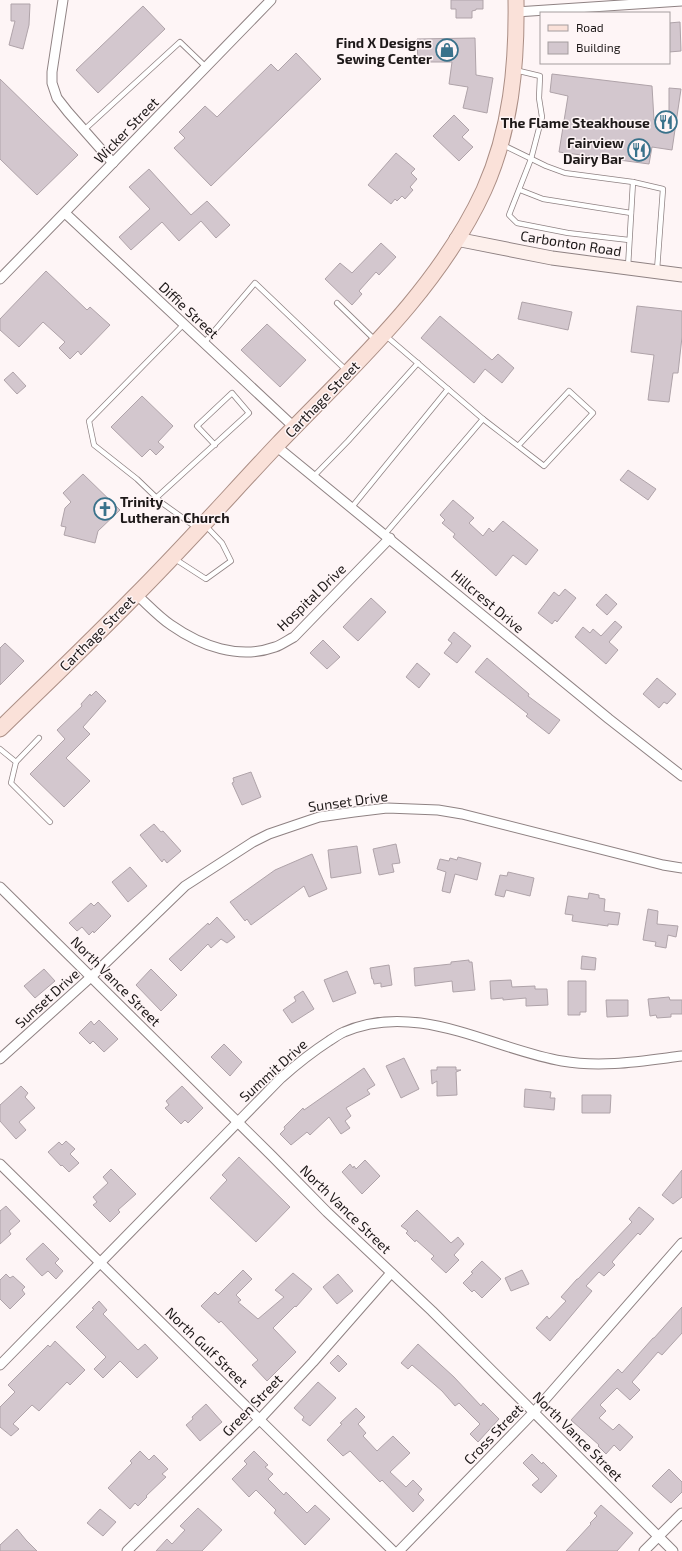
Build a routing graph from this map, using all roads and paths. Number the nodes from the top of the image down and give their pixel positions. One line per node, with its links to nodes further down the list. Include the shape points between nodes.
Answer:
1 (63, 0): 7 (street, via 52,83 57,98)
2 (682, 1): 4 (street)
3 (266, 2): 5 (street, Wicker Street)
4 (516, 6): 6 (main road, Carthage Street)
5 (206, 67): 7 (lane, via 180,42); 10 (street, Wicker Street)
6 (514, 70): 8 (main road, Carthage Street); 9 (lane, via 540,76 539,98 542,116)
7 (84, 131): 10 (street)
8 (502, 145): 9 (lane); 15 (main road, Carthage Street, via 484,189)
9 (531, 159): 11 (lane, via 565,173); 12 (lane)
10 (113, 163): 13 (street, Wicker Street)
11 (633, 182): 14 (lane); 18 (lane, via 663,189)
12 (520, 190): 14 (lane, via 542,198); 16 (lane, via 509,215 517,223 568,233)
13 (65, 213): 20 (street, Wicker Street); 22 (street, Diffie Street)
14 (631, 213): 16 (lane)
15 (456, 239): 17 (street, Carbonton Road, via 552,258); 23 (main road, Carthage Street, via 408,306)
16 (630, 240): 17 (lane)
17 (628, 268): 18 (street, Carbonton Road)
18 (657, 271): 19 (street, Carbonton Road)
19 (682, 275)
20 (0, 279)
21 (337, 304): 23 (lane)
22 (184, 324): 24 (street, Diffie Street); 34 (lane, via 89,421 94,445 137,479)
23 (380, 338): 25 (lane); 26 (main road, Carthage Street)
24 (204, 343): 26 (lane, via 255,284); 29 (street, Diffie Street)
25 (418, 364): 27 (lane); 33 (lane)
26 (348, 372): 29 (main road, Carthage Street)
27 (448, 389): 28 (lane); 35 (lane)
28 (483, 420): 32 (lane); 37 (lane)
29 (294, 427): 31 (main road, Carthage Street)
30 (215, 445): 30 (lane, via 249,413 232,393 197,426); 34 (lane)
31 (276, 446): 33 (street, Hillcrest Drive); 36 (main road, Carthage Street)
32 (518, 446): 32 (lane, via 544,466 593,413 569,391)
33 (314, 476): 35 (street, Hillcrest Drive)
34 (156, 498): 36 (lane)
35 (352, 507): 37 (street, Hillcrest Drive)
36 (202, 527): 38 (main road, Carthage Street); 38 (lane, via 222,543 231,561 206,579)
37 (387, 536): 39 (street, Hospital Drive, via 294,637 276,647 264,650 240,653 204,644 171,625); 44 (street, Hillcrest Drive)
38 (172, 557): 39 (main road, Carthage Street)
39 (137, 595): 40 (main road, Carthage Street)
40 (2, 724)
41 (40, 738): 43 (lane)
42 (0, 749): 43 (lane)
43 (16, 762): 45 (lane, via 11,783)
44 (682, 776)
45 (50, 822)
46 (682, 868): 48 (street, Sunset Drive, via 438,810 387,808 319,817 253,842 185,886)
47 (0, 887): 48 (street, North Vance Street)
48 (91, 976): 50 (street, Sunset Drive); 51 (street, North Vance Street)
49 (682, 1056): 51 (street, Summit Drive, via 614,1064 590,1064 539,1056 440,1026 417,1022 382,1023 344,1032 309,1054)
50 (0, 1060)
51 (237, 1122): 54 (street, Summit Drive); 55 (street, North Vance Street)
52 (2, 1169): 54 (street, North Gulf Street)
53 (682, 1243): 57 (street, Cross Street)
54 (101, 1263): 56 (street, Summit Drive); 58 (street, North Gulf Street)
55 (391, 1273): 57 (street, North Vance Street); 58 (street, Green Street)
56 (0, 1365)
57 (534, 1412): 60 (street, North Vance Street); 63 (street, Cross Street)
58 (260, 1419): 61 (street, Green Street); 62 (street, North Gulf Street)
59 (682, 1513): 60 (street)
60 (658, 1537): 64 (street); 65 (street, North Vance Street)
61 (126, 1551)
62 (393, 1551)
63 (399, 1551)
64 (644, 1551)
65 (673, 1551)

